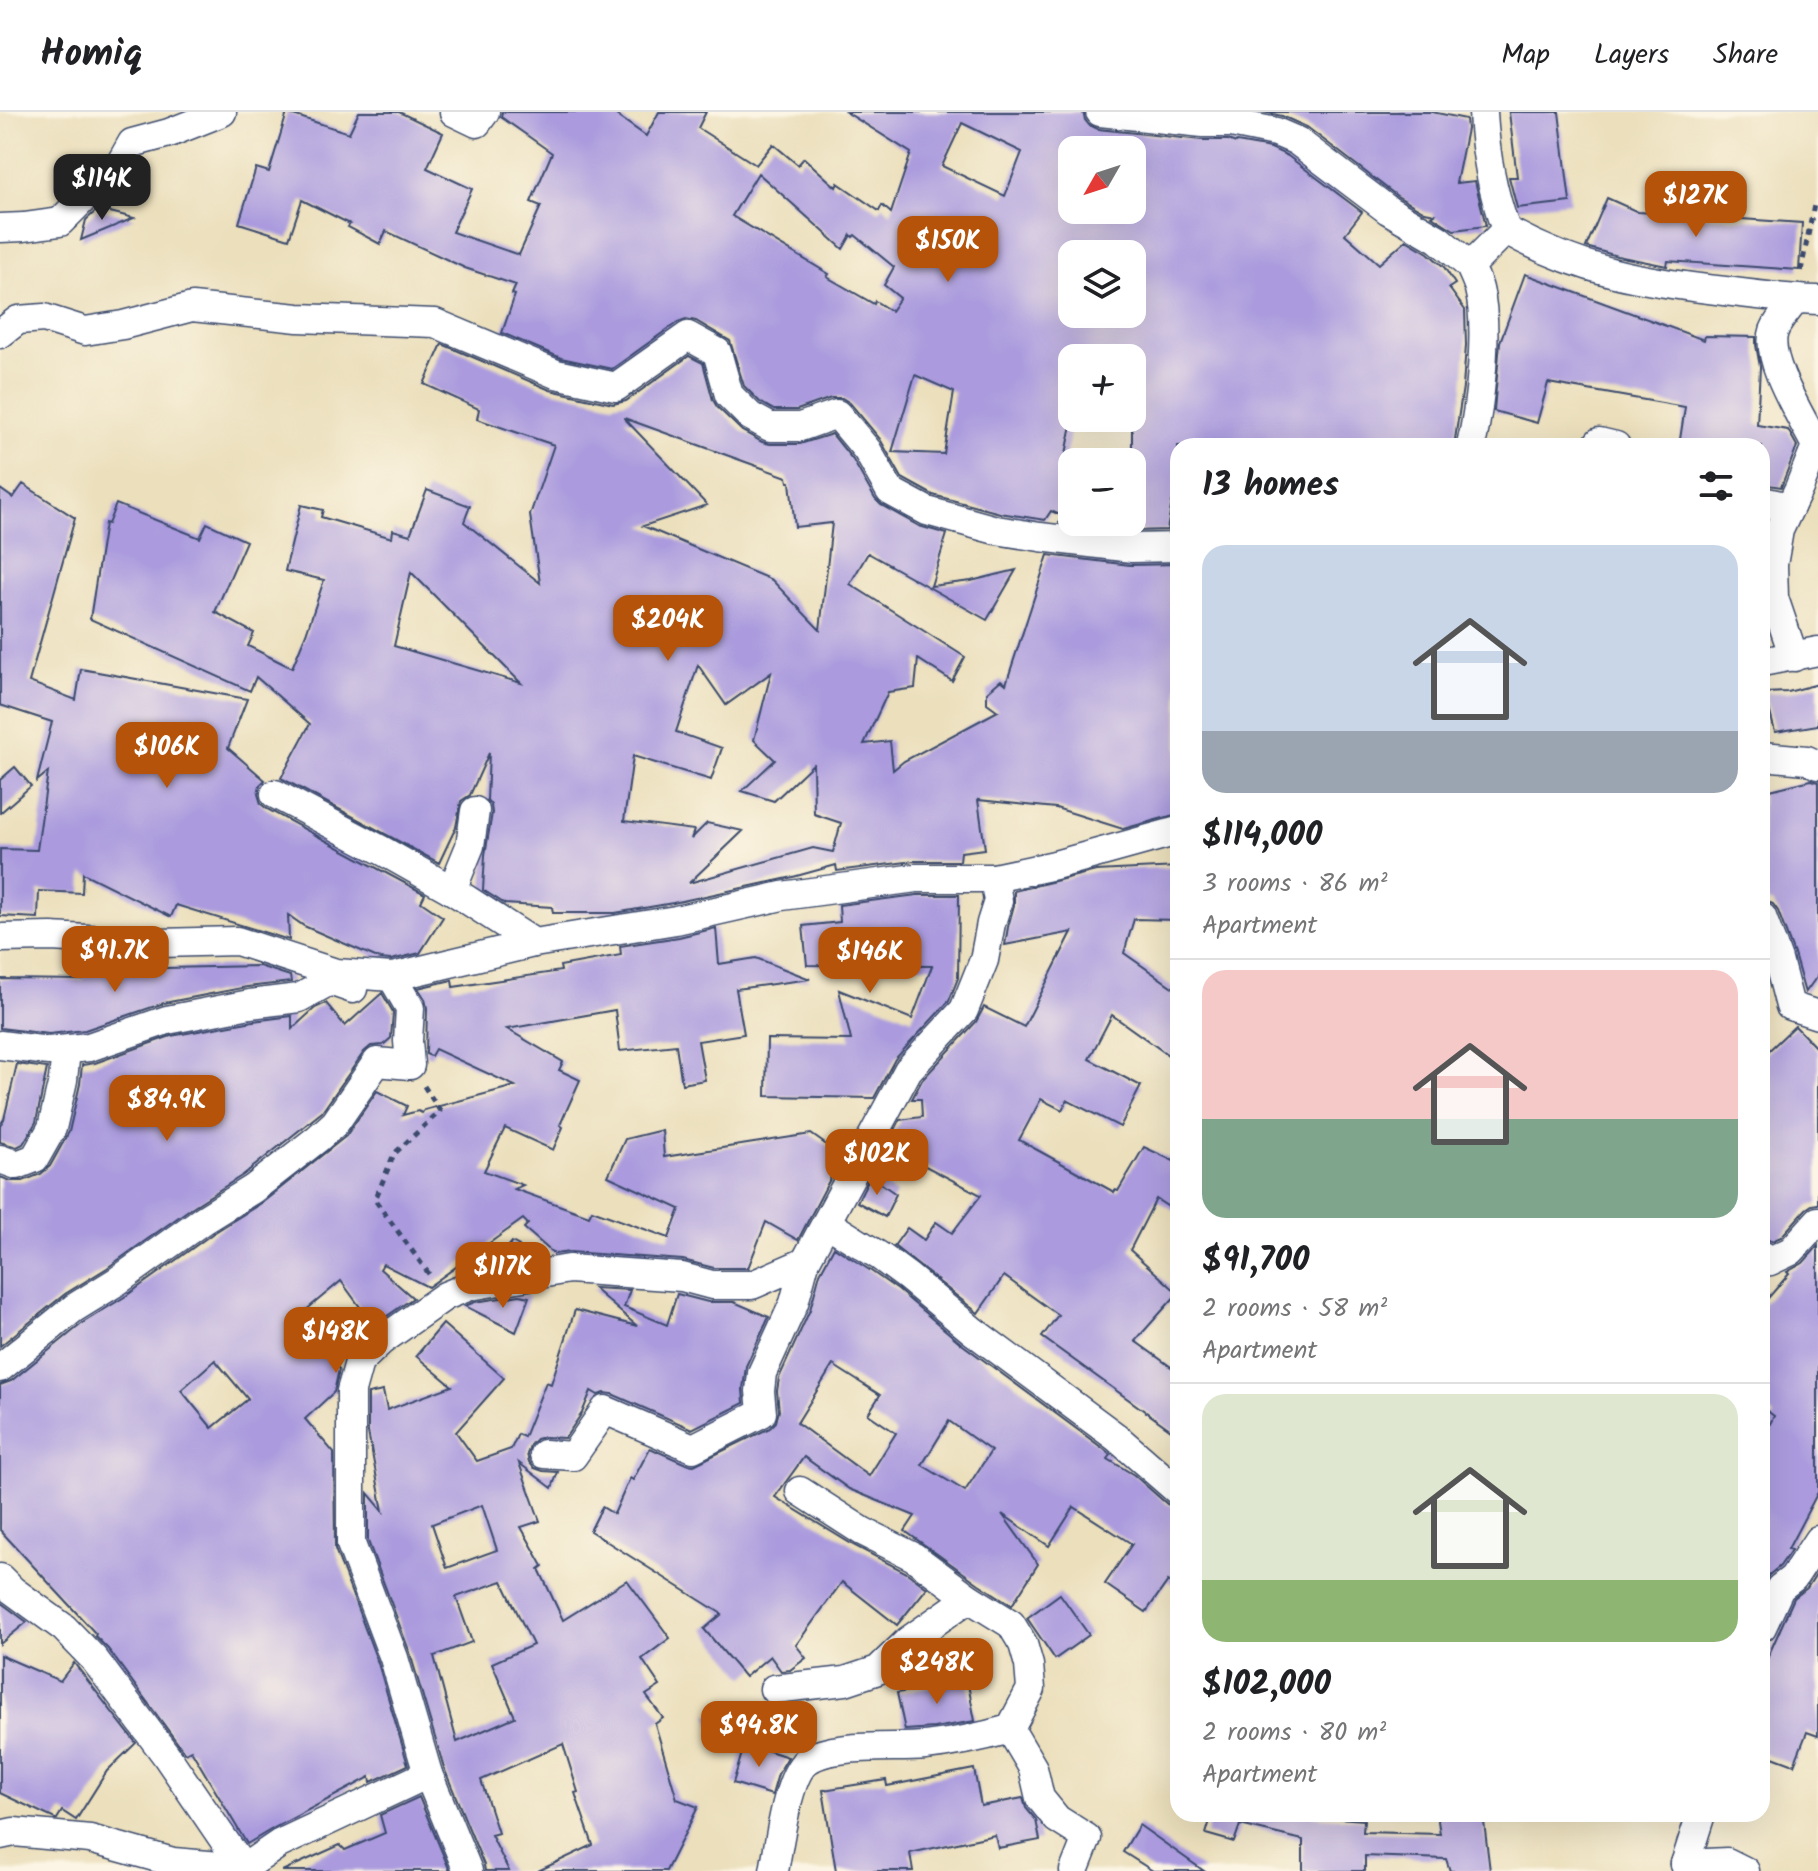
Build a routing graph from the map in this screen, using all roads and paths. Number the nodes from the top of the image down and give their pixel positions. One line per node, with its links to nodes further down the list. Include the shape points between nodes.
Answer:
1 (222, 112): 7 (street, via 132,143 110,182 60,222)
2 (454, 112): 3 (street, via 477,123)
3 (485, 112)
4 (1100, 112): 9 (street, via 1276,132 1297,141)
5 (1483, 112): 8 (street, via 1494,196)
6 (1818, 204): 10 (path)
7 (0, 228)
8 (1506, 230): 9 (street); 10 (street, via 1572,261 1626,277)
9 (1470, 266): 12 (street, via 1483,326)
10 (1806, 300): 13 (street, via 1774,332 1774,358)
11 (0, 334): 16 (street, via 18,320 44,318 85,331 192,307 298,318 435,323 556,374 616,387 688,336 717,352 729,395 750,416 770,427 800,427 837,414 867,450 890,491 927,511 1040,537)
12 (1472, 438)
13 (1817, 446): 15 (street)
14 (1770, 503): 15 (street)
15 (1790, 507): 17 (street, via 1779,530 1774,598)
16 (1170, 547)
17 (1806, 654): 18 (street)
18 (1770, 661)
19 (1770, 757): 20 (street)
20 (1818, 765)
21 (275, 794): 25 (street)
22 (475, 811): 25 (street, via 470,846)
23 (1170, 833): 24 (street)
24 (994, 878): 28 (street, via 916,878 837,888); 36 (street, via 998,901 984,960 964,1010 908,1070)
25 (452, 890): 28 (street)
26 (0, 938): 29 (street, via 237,941 336,973)
27 (1770, 938): 30 (street, via 1790,1006)
28 (534, 943): 29 (street)
29 (392, 977): 32 (street, via 368,994 330,981 299,998 167,1020); 33 (street, via 410,1008)
30 (1818, 1015)
31 (0, 1045): 32 (street)
32 (66, 1050): 34 (street, via 52,1128 35,1158 17,1165)
33 (410, 1065): 39 (path, via 440,1111 394,1154 375,1200); 40 (street, via 377,1062 335,1123 305,1148 253,1189 74,1308)
34 (0, 1159)
35 (1818, 1221): 37 (street, via 1791,1251)
36 (827, 1223): 38 (street); 42 (street, via 899,1270)
37 (1770, 1261)
38 (805, 1262): 39 (street, via 752,1285 569,1269 470,1286); 41 (street, via 794,1303 762,1373 762,1413 693,1448 605,1410 573,1456)
39 (445, 1296): 50 (street, via 359,1362 351,1391 351,1544 394,1658)
40 (0, 1368)
41 (544, 1454)
42 (1170, 1484)
43 (800, 1491): 46 (street, via 914,1557)
44 (1818, 1540): 47 (street, via 1780,1588)
45 (0, 1578): 54 (street, via 94,1659)
46 (969, 1598): 48 (street, via 908,1641 878,1670 845,1681); 49 (street, via 1011,1624 1023,1644 1031,1689)
47 (1770, 1610)
48 (774, 1689)
49 (1010, 1729): 56 (street, via 976,1739 829,1752 808,1760 785,1808); 57 (street, via 1033,1768 1040,1798 1057,1819 1087,1838)
50 (428, 1774): 54 (street, via 279,1844); 55 (street)
51 (1699, 1822): 53 (street)
52 (0, 1835): 54 (street, via 90,1839 173,1862)
53 (1686, 1868): 58 (street, via 1727,1862)
54 (244, 1870)
55 (468, 1871)
56 (774, 1871)
57 (1074, 1871)
58 (1745, 1871)

